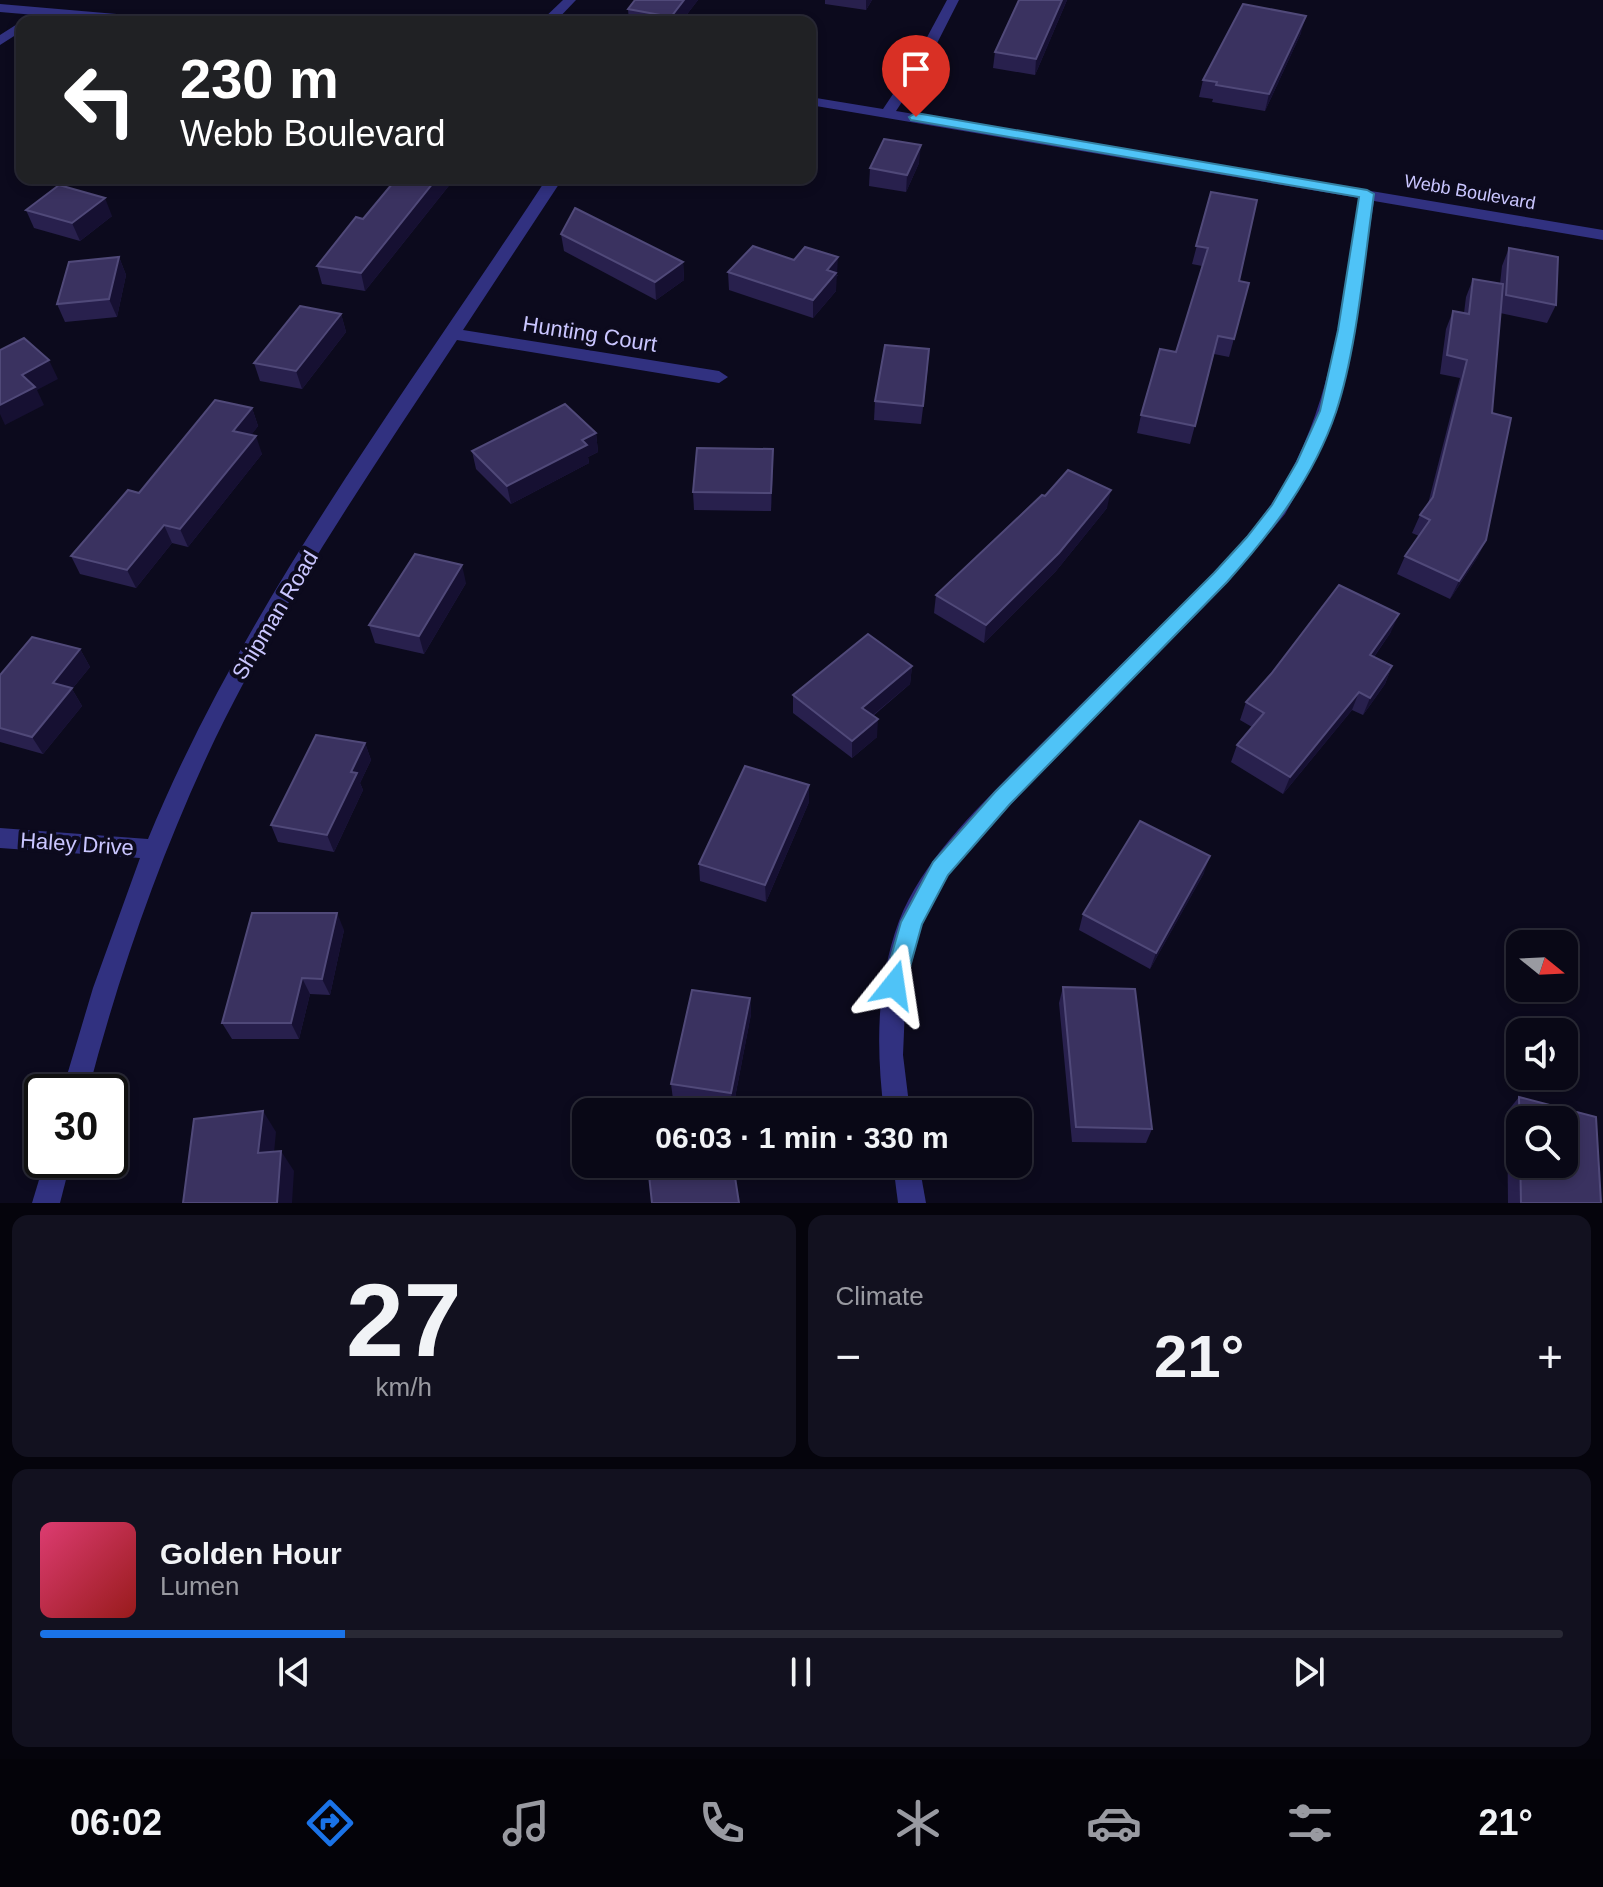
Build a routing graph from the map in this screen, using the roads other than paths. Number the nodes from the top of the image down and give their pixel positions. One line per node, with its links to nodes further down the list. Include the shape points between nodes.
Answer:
1 (86, 0): 6 (street)
2 (570, 0): 9 (street)
3 (953, 0): 11 (street)
4 (0, 8): 5 (street)
5 (41, 11): 6 (street); 7 (street)
6 (72, 14): 8 (street)
7 (34, 16)
8 (95, 16)
9 (553, 16)
10 (816, 102): 11 (street, Webb Boulevard)
11 (888, 113): 13 (street, Webb Boulevard)
12 (551, 184): 15 (street, Shipman Road)
13 (1367, 194): 14 (street, Webb Boulevard); 20 (street, via 1328,411 1305,462 1254,541 940,868 911,922 894,985 890,1055)
14 (1603, 235)
15 (453, 334): 16 (street, Hunting Court); 18 (street, Shipman Road, via 272,616 198,752)
16 (719, 377)
17 (0, 838): 18 (street, Haley Drive)
18 (155, 849): 19 (street, Shipman Road, via 102,995)
19 (80, 1074)
20 (895, 1098)
21 (53, 1178): 23 (street)
22 (908, 1178): 24 (street)
23 (46, 1203)
24 (912, 1203)

